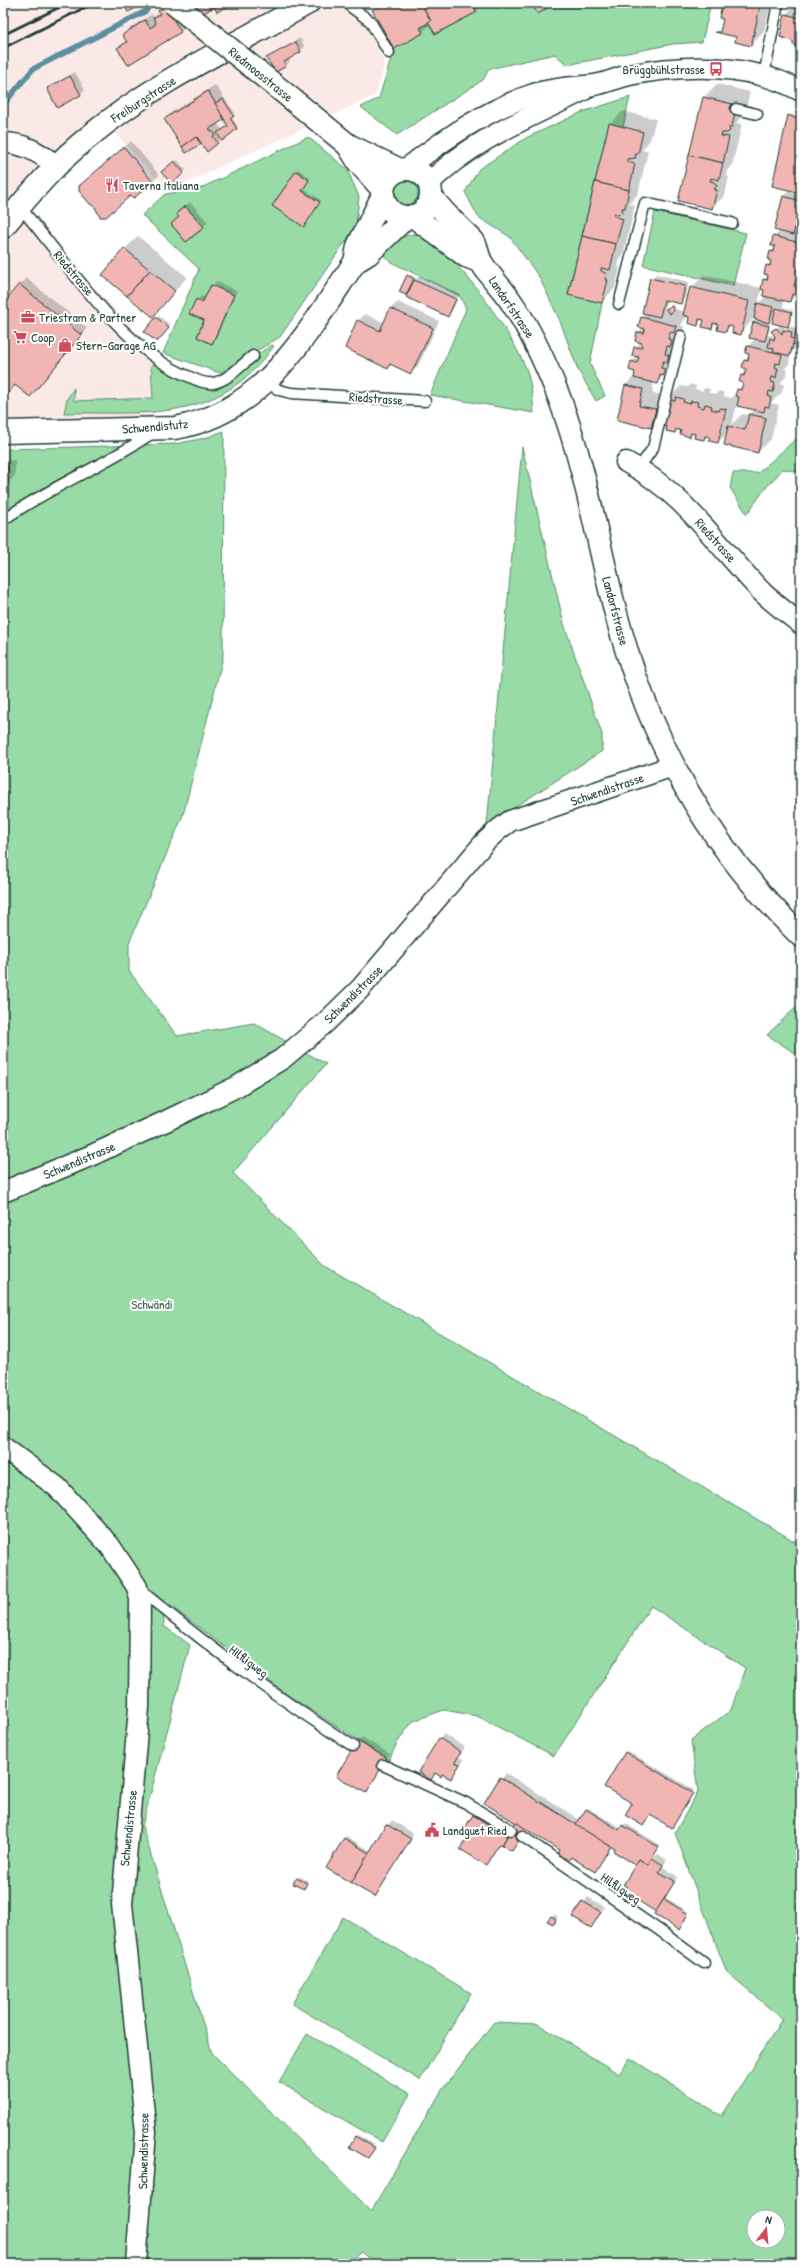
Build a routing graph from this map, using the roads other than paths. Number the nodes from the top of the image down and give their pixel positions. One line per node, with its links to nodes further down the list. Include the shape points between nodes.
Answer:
1 (173, 3): 12 (main road, Riedmoosstrasse, bridge)
2 (308, 3): 13 (main road, Freiburgstrasse, via 144,96 96,130)
3 (349, 3): 5 (lane, via 370,21)
4 (778, 3): 6 (lane)
5 (389, 53)
6 (764, 76): 7 (street, via 716,68 680,68 628,76); 8 (street, via 787,83)
7 (594, 85): 14 (street, via 551,90 507,105 476,120); 15 (street, via 479,143 448,164)
8 (801, 91)
9 (736, 109): 10 (lane)
10 (757, 114)
11 (3, 143): 13 (street, via 35,149)
12 (348, 144): 14 (main road, Riedmoosstrasse); 16 (main road, Riedmoosstrasse, via 359,163)
13 (56, 165): 17 (main road, Freiburgstrasse)
14 (403, 169): 15 (main road, via 420,172); 16 (main road, via 389,177)
15 (430, 189): 18 (main road, via 425,209); 22 (main road, Landorfstrasse, via 438,207 474,242)
16 (383, 192): 18 (main road, via 391,211); 21 (main road, Schwendistutz, via 358,246)
17 (19, 206): 20 (main road, Freiburgstrasse); 25 (lane, Riedstrasse, via 117,323 141,347 165,365 200,381 213,383 224,379)
18 (409, 217): 21 (main road, Schwendistutz, via 368,254); 22 (main road, Landorfstrasse, via 466,256)
19 (732, 223): 23 (lane, via 646,203)
20 (3, 226)
21 (355, 262): 26 (main road, Schwendistutz)
22 (481, 262): 33 (main road, Landorfstrasse, via 505,292 528,329 559,398 583,472 630,664 647,712)
23 (619, 304)
24 (681, 336): 30 (lane, via 653,448)
25 (253, 356)
26 (273, 386): 27 (lane, Riedstrasse, via 291,393); 28 (main road, Schwendistutz, via 216,416 186,426)
27 (425, 401)
28 (159, 428): 29 (main road, Schwendistutz); 31 (lane, via 127,449 25,504)
29 (3, 432)
30 (633, 465): 32 (street, Riedstrasse, via 658,481 680,501 764,594)
31 (3, 520)
32 (801, 624)
33 (673, 766): 34 (main road, Landorfstrasse, via 699,813 727,853 770,905); 35 (street, Schwendistrasse, via 510,821 484,843 361,988 282,1059 236,1087 160,1124)
34 (801, 936)
35 (3, 1192)
36 (3, 1447): 37 (street, Schwendistrasse, via 57,1487 110,1546)
37 (137, 1587): 38 (lane, Hilfligweg, via 265,1689); 43 (street, Schwendistrasse, via 141,1615 139,1708 122,1904 146,2132)
38 (354, 1746)
39 (383, 1765): 40 (lane, via 466,1803)
40 (511, 1830)
41 (522, 1836): 42 (lane, Hilfligweg)
42 (704, 1963)
43 (136, 2264)

